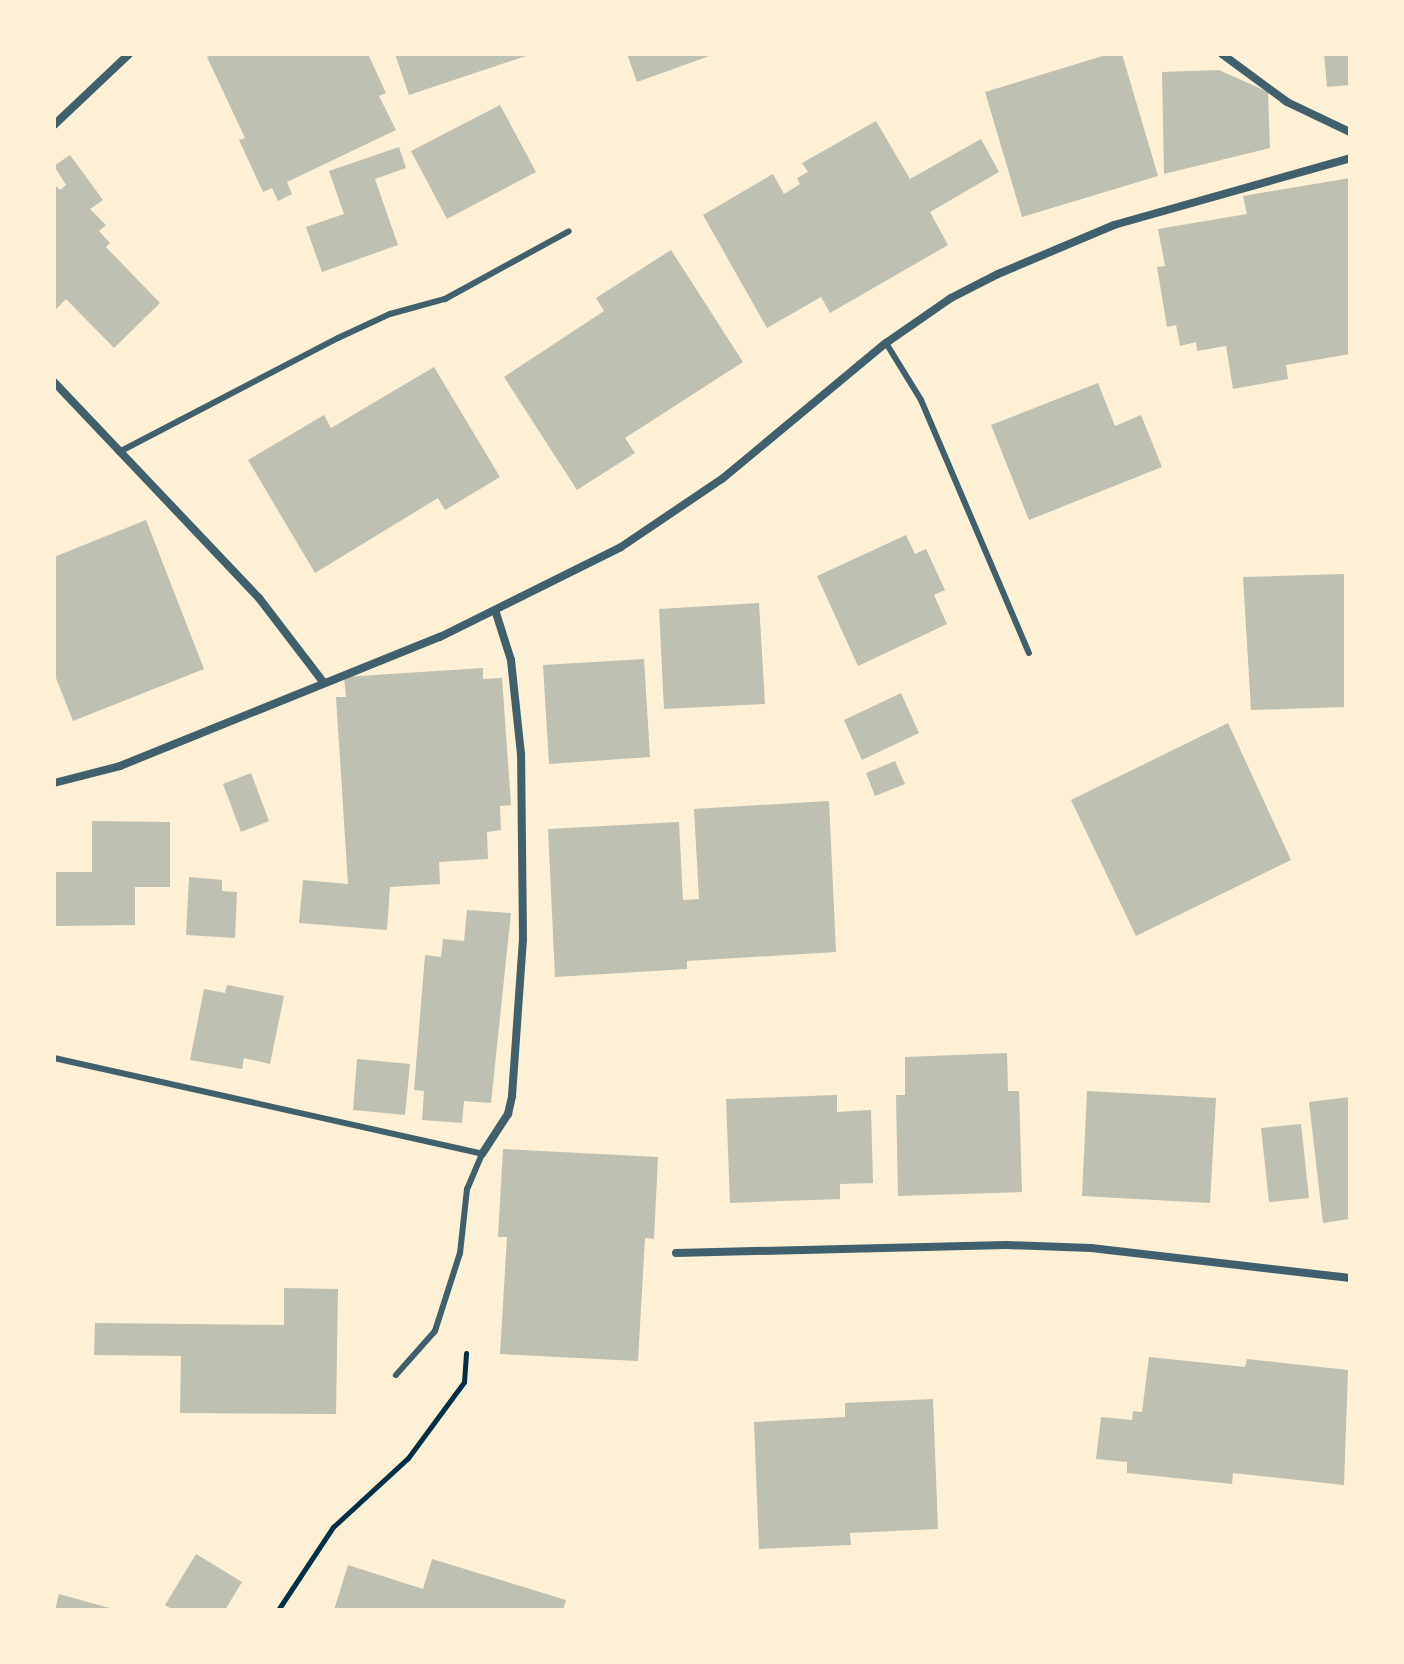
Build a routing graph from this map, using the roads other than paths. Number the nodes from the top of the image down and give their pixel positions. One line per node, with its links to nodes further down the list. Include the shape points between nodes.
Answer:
1 (129, 54): 3 (street)
2 (1222, 54): 4 (street, via 1287,102)
3 (54, 125)
4 (1350, 132)
5 (1350, 158): 7 (street, via 1114,225 951,298)
6 (569, 231): 9 (lane, via 445,299 390,314 338,338)
7 (886, 343): 10 (street, via 722,479 621,547); 11 (lane, via 921,400)
8 (54, 382): 9 (street)
9 (119, 452): 12 (street, via 259,598)
10 (496, 613): 12 (street); 15 (street, via 511,660 521,754 523,940 512,1096 508,1114)
11 (1029, 653)
12 (324, 683): 13 (street, via 120,766)
13 (54, 783)
14 (54, 1058): 15 (lane)
15 (482, 1154): 18 (lane, via 467,1189 460,1253 435,1331)
16 (676, 1253): 17 (street, via 1077,1248 1180,1255)
17 (1350, 1278)
18 (396, 1375)

